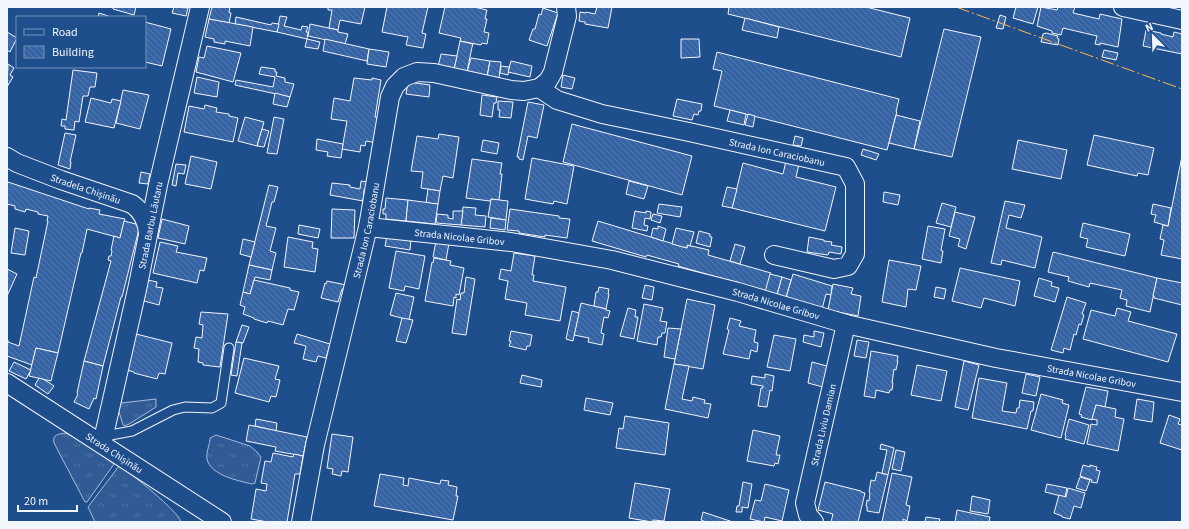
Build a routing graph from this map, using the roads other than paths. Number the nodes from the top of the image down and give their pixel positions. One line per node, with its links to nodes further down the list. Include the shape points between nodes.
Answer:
1 (200, 7): 8 (street, Strada Barbu Lăutaru)
2 (566, 7): 5 (street, via 567,16 553,72 548,81)
3 (1123, 7): 4 (street)
4 (1182, 20)
5 (539, 88): 7 (street, Strada Ion Caraciobanu, via 511,90 434,73 418,72 404,77 395,86 390,97); 9 (street, Strada Ion Caraciobanu, via 557,100 602,114 846,167 855,190 855,254 848,266 834,269)
6 (7, 157): 8 (street, Stradela Chișinău, via 61,180 132,204 143,215)
7 (368, 227): 10 (street, Strada Nicolae Gribov, via 511,242 612,260 738,292); 16 (street, Strada Ion Caraciobanu, via 315,445)
8 (148, 234): 14 (street, Strada Barbu Lăutaru)
9 (774, 255)
10 (846, 324): 13 (street, Strada Nicolae Gribov, via 996,358); 17 (street, Strada Liviu Damian, via 805,503 808,515)
11 (229, 348): 14 (lane, via 221,403 212,408 184,407 173,410 132,430)
12 (7, 383): 14 (street, Strada Chișinău)
13 (1182, 392)
14 (103, 440): 15 (street, Strada Chișinău)
15 (221, 522)
16 (301, 522)
17 (814, 522)

